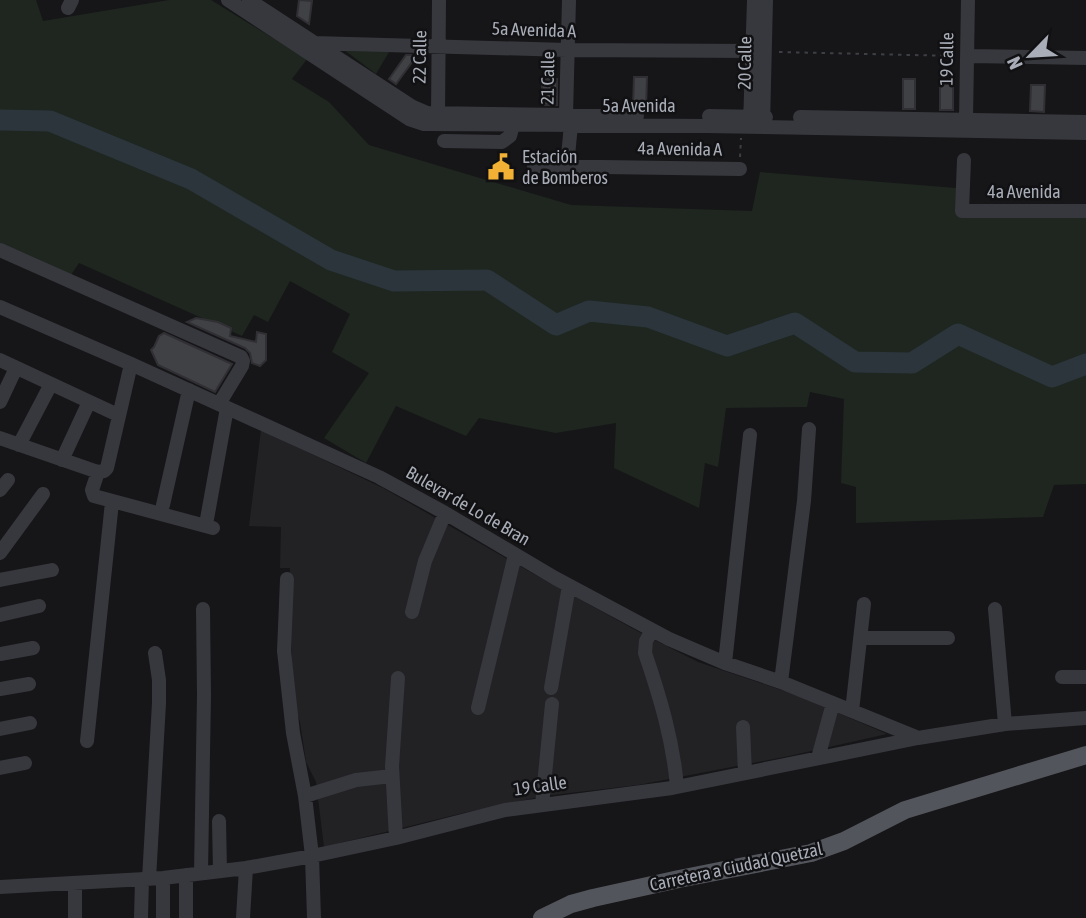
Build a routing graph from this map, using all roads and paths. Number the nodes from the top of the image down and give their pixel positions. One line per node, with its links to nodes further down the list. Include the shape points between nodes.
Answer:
1 (228, 0): 20 (street, 5a Avenida, via 416,122)
2 (250, 0): 8 (street, 5a Avenida)
3 (439, 0): 9 (street, 22 Calle)
4 (569, 0): 10 (street, 21 Calle)
5 (754, 0): 11 (street, 20 Calle)
6 (766, 0): 11 (street, 20 Calle)
7 (968, 0): 12 (street, 19 Calle)
8 (314, 43): 9 (street, 5a Avenida A); 14 (street, 5a Avenida, via 413,107)
9 (440, 46): 10 (street, 5a Avenida A); 14 (street, 22 Calle)
10 (568, 50): 11 (street, 5a Avenida A); 17 (street, 21 Calle)
11 (759, 52): 12 (path); 19 (street, 20 Calle)
12 (967, 56): 13 (street); 15 (street, 19 Calle)
13 (1086, 58)
14 (438, 114): 16 (street, 5a Avenida)
15 (966, 119): 18 (street, 5a Avenida); 19 (street, 5a Avenida)
16 (544, 120): 17 (street, 5a Avenida); 20 (street, 5a Avenida)
17 (568, 120): 19 (street, 5a Avenida); 25 (street, 21 Calle)
18 (1086, 122)
19 (753, 123): 21 (street, 5a Avenida); 26 (path)
20 (513, 125): 22 (street, via 502,142)
21 (1086, 133)
22 (444, 141)
23 (964, 160): 27 (street, 4a Avenida, via 962,211)
24 (534, 166): 25 (street, 4a Avenida A)
25 (567, 166): 26 (street, 4a Avenida A)
26 (740, 169)
27 (1086, 211)
28 (0, 250): 37 (street, via 242,357)
29 (0, 307): 31 (street, Bulevar de Lo de Bran)
30 (0, 360): 32 (street)
31 (131, 364): 34 (street, Bulevar de Lo de Bran); 38 (street)
32 (16, 368): 33 (street); 35 (street)
33 (51, 384): 36 (street); 42 (street)
34 (189, 390): 37 (street, Bulevar de Lo de Bran); 47 (street)
35 (0, 402)
36 (89, 402): 38 (street); 43 (street)
37 (223, 406): 46 (street, via 210,523); 48 (street, Bulevar de Lo de Bran, via 379,477)
38 (118, 415): 44 (street, via 107,468)
39 (809, 429): 71 (street)
40 (750, 435): 67 (street)
41 (0, 438): 42 (street)
42 (19, 444): 43 (street)
43 (62, 460): 44 (street)
44 (98, 472): 46 (street, via 94,496)
45 (43, 494): 49 (street)
46 (112, 502): 85 (street)
47 (163, 505)
48 (445, 513): 50 (street, Bulevar de Lo de Bran); 59 (street, via 425,561)
49 (0, 553)
50 (515, 555): 54 (street, Bulevar de Lo de Bran); 77 (street)
51 (52, 570): 53 (street)
52 (287, 579): 93 (street, via 284,651)
53 (0, 580)
54 (569, 586): 61 (street, Bulevar de Lo de Bran); 73 (street)
55 (864, 604): 62 (street)
56 (39, 606): 60 (street)
57 (203, 609): 100 (street, via 204,695)
58 (995, 610): 81 (street)
59 (412, 612)
60 (0, 615)
61 (652, 630): 67 (street, Bulevar de Lo de Bran); 92 (street, via 645,653 667,719)
62 (860, 638): 63 (street); 78 (street)
63 (948, 638)
64 (33, 648): 66 (street)
65 (155, 653): 101 (street, via 159,703)
66 (0, 654)
67 (725, 663): 71 (street, Bulevar de Lo de Bran)
68 (1062, 677): 69 (street)
69 (1086, 677)
70 (398, 678): 91 (street)
71 (781, 682): 75 (street, Bulevar de Lo de Bran)
72 (29, 684): 74 (street)
73 (551, 688)
74 (0, 689)
75 (833, 703): 78 (street, Bulevar de Lo de Bran); 87 (street)
76 (552, 704): 94 (street)
77 (478, 708)
78 (852, 711): 84 (street, Bulevar de Lo de Bran)
79 (1086, 718): 81 (street, 19 Calle)
80 (30, 723): 83 (street)
81 (1005, 724): 84 (street, 19 Calle)
82 (743, 727): 90 (street)
83 (0, 729)
84 (918, 738): 87 (street, 19 Calle)
85 (87, 741)
86 (1086, 755): 110 (main road, Carretera a Ciudad Quetzal, via 905,810 811,853 593,898)
87 (818, 758): 90 (street, 19 Calle)
88 (25, 763): 89 (street)
89 (0, 768)
90 (745, 773): 92 (street, 19 Calle)
91 (393, 776): 93 (street, via 356,780); 96 (street)
92 (677, 787): 94 (street, 19 Calle)
93 (305, 796): 97 (street)
94 (542, 805): 96 (street, 19 Calle)
95 (219, 821): 99 (street)
96 (396, 838): 97 (street, 19 Calle)
97 (312, 856): 98 (street, 19 Calle); 109 (street)
98 (246, 868): 99 (street, 19 Calle); 108 (street)
99 (220, 871): 100 (street, 19 Calle)
100 (194, 874): 101 (street, 19 Calle); 107 (street)
101 (152, 879): 102 (street, 19 Calle); 105 (street); 106 (street)
102 (75, 883): 103 (street, 19 Calle); 104 (street)
103 (0, 887)
104 (75, 918)
105 (141, 918)
106 (163, 918)
107 (186, 918)
108 (243, 918)
109 (314, 918)
110 (542, 918)

